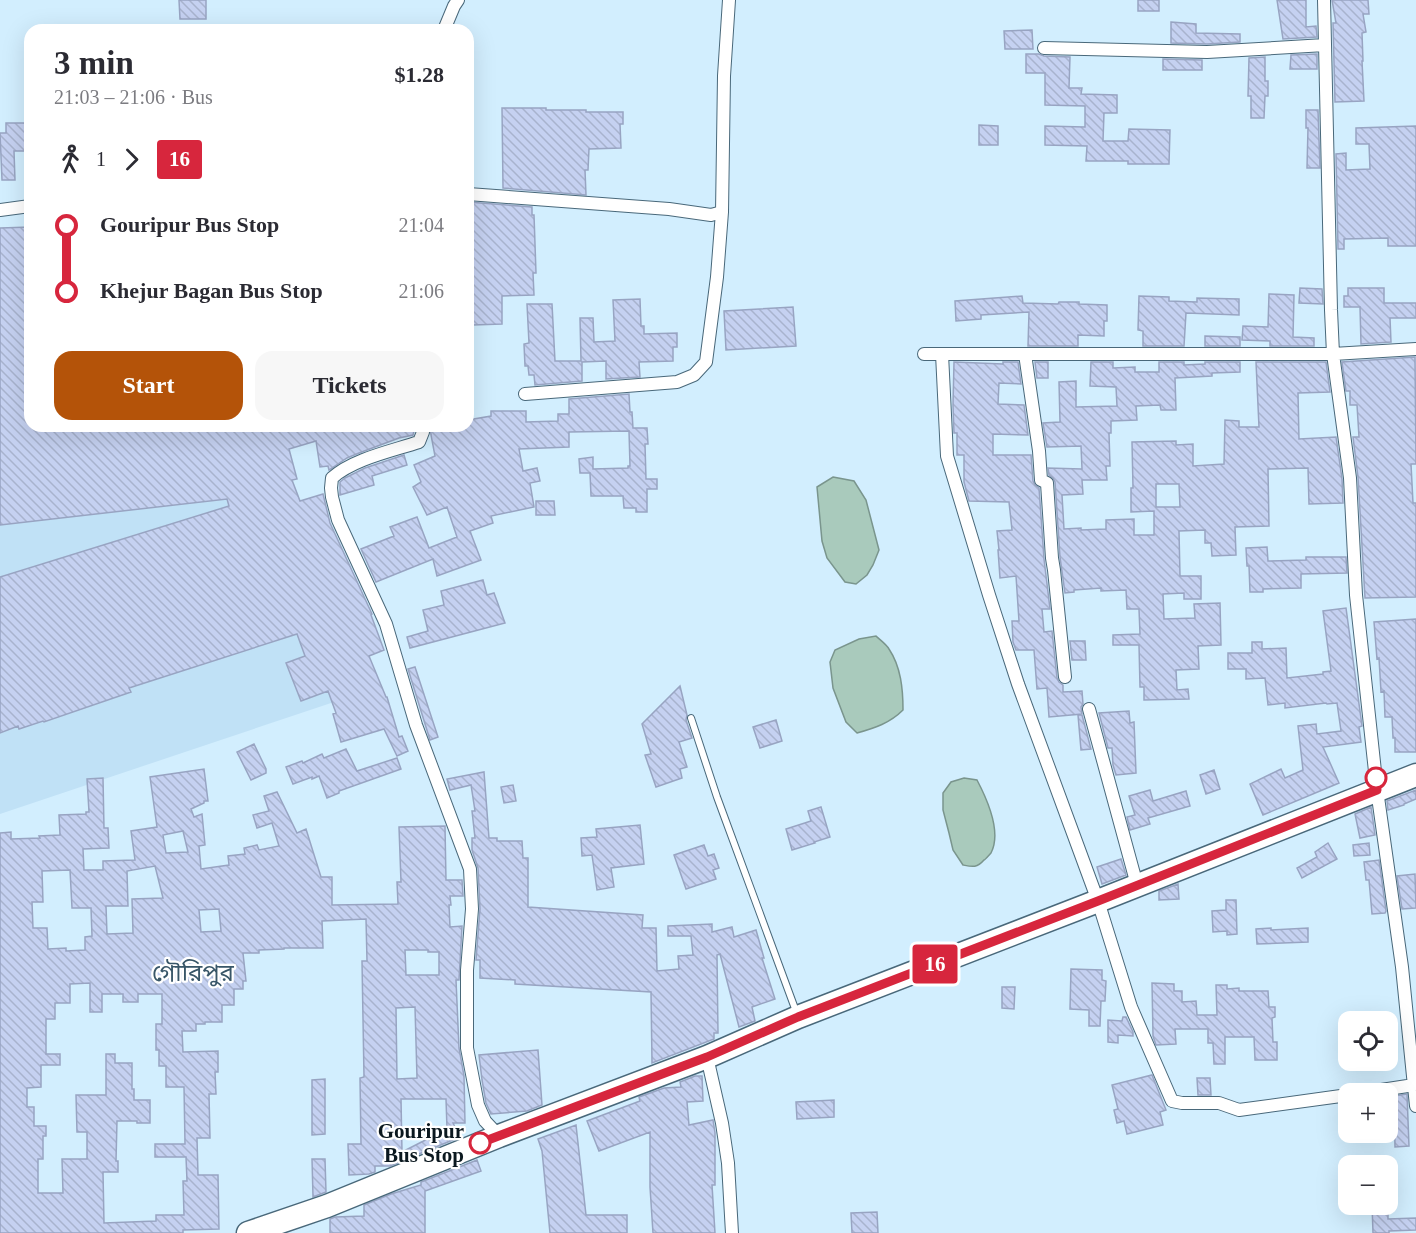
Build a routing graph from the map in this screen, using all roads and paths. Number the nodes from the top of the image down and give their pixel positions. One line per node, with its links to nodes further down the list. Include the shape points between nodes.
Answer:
1 (458, 0): 4 (street)
2 (729, 0): 10 (street, via 723,76)
3 (1324, 0): 5 (street)
4 (446, 24)
5 (1325, 45): 6 (street, via 1207,52); 15 (street)
6 (1044, 48)
7 (474, 194): 10 (street)
8 (24, 207): 9 (street)
9 (0, 210)
10 (722, 212): 16 (street, via 706,362 694,375 677,382)
11 (1416, 349): 15 (street)
12 (924, 354): 13 (street)
13 (942, 354): 14 (street); 24 (street, via 947,456 1018,684)
14 (1025, 354): 15 (street); 18 (street, via 1041,480 1047,483)
15 (1333, 354): 22 (street, via 1350,478 1356,595)
16 (525, 394)
17 (423, 432): 31 (street, via 419,442 341,470 332,478 331,488 338,520 386,624 416,725 470,869 466,1048 484,1121)
18 (1065, 677)
19 (1089, 709): 23 (street)
20 (691, 718): 25 (lane)
21 (1416, 775): 22 (highway)
22 (1377, 790): 23 (highway); 27 (street)
23 (1137, 885): 24 (highway)
24 (1098, 901): 25 (highway); 29 (street, via 1131,1007 1172,1101 1219,1103 1239,1110)
25 (798, 1017): 26 (highway)
26 (707, 1057): 31 (highway); 33 (street, via 728,1163)
27 (1414, 1085): 28 (street); 30 (street)
28 (1398, 1087)
29 (1338, 1096)
30 (1416, 1106)
31 (499, 1136): 32 (highway, via 327,1206)
32 (248, 1233)
33 (732, 1233)

